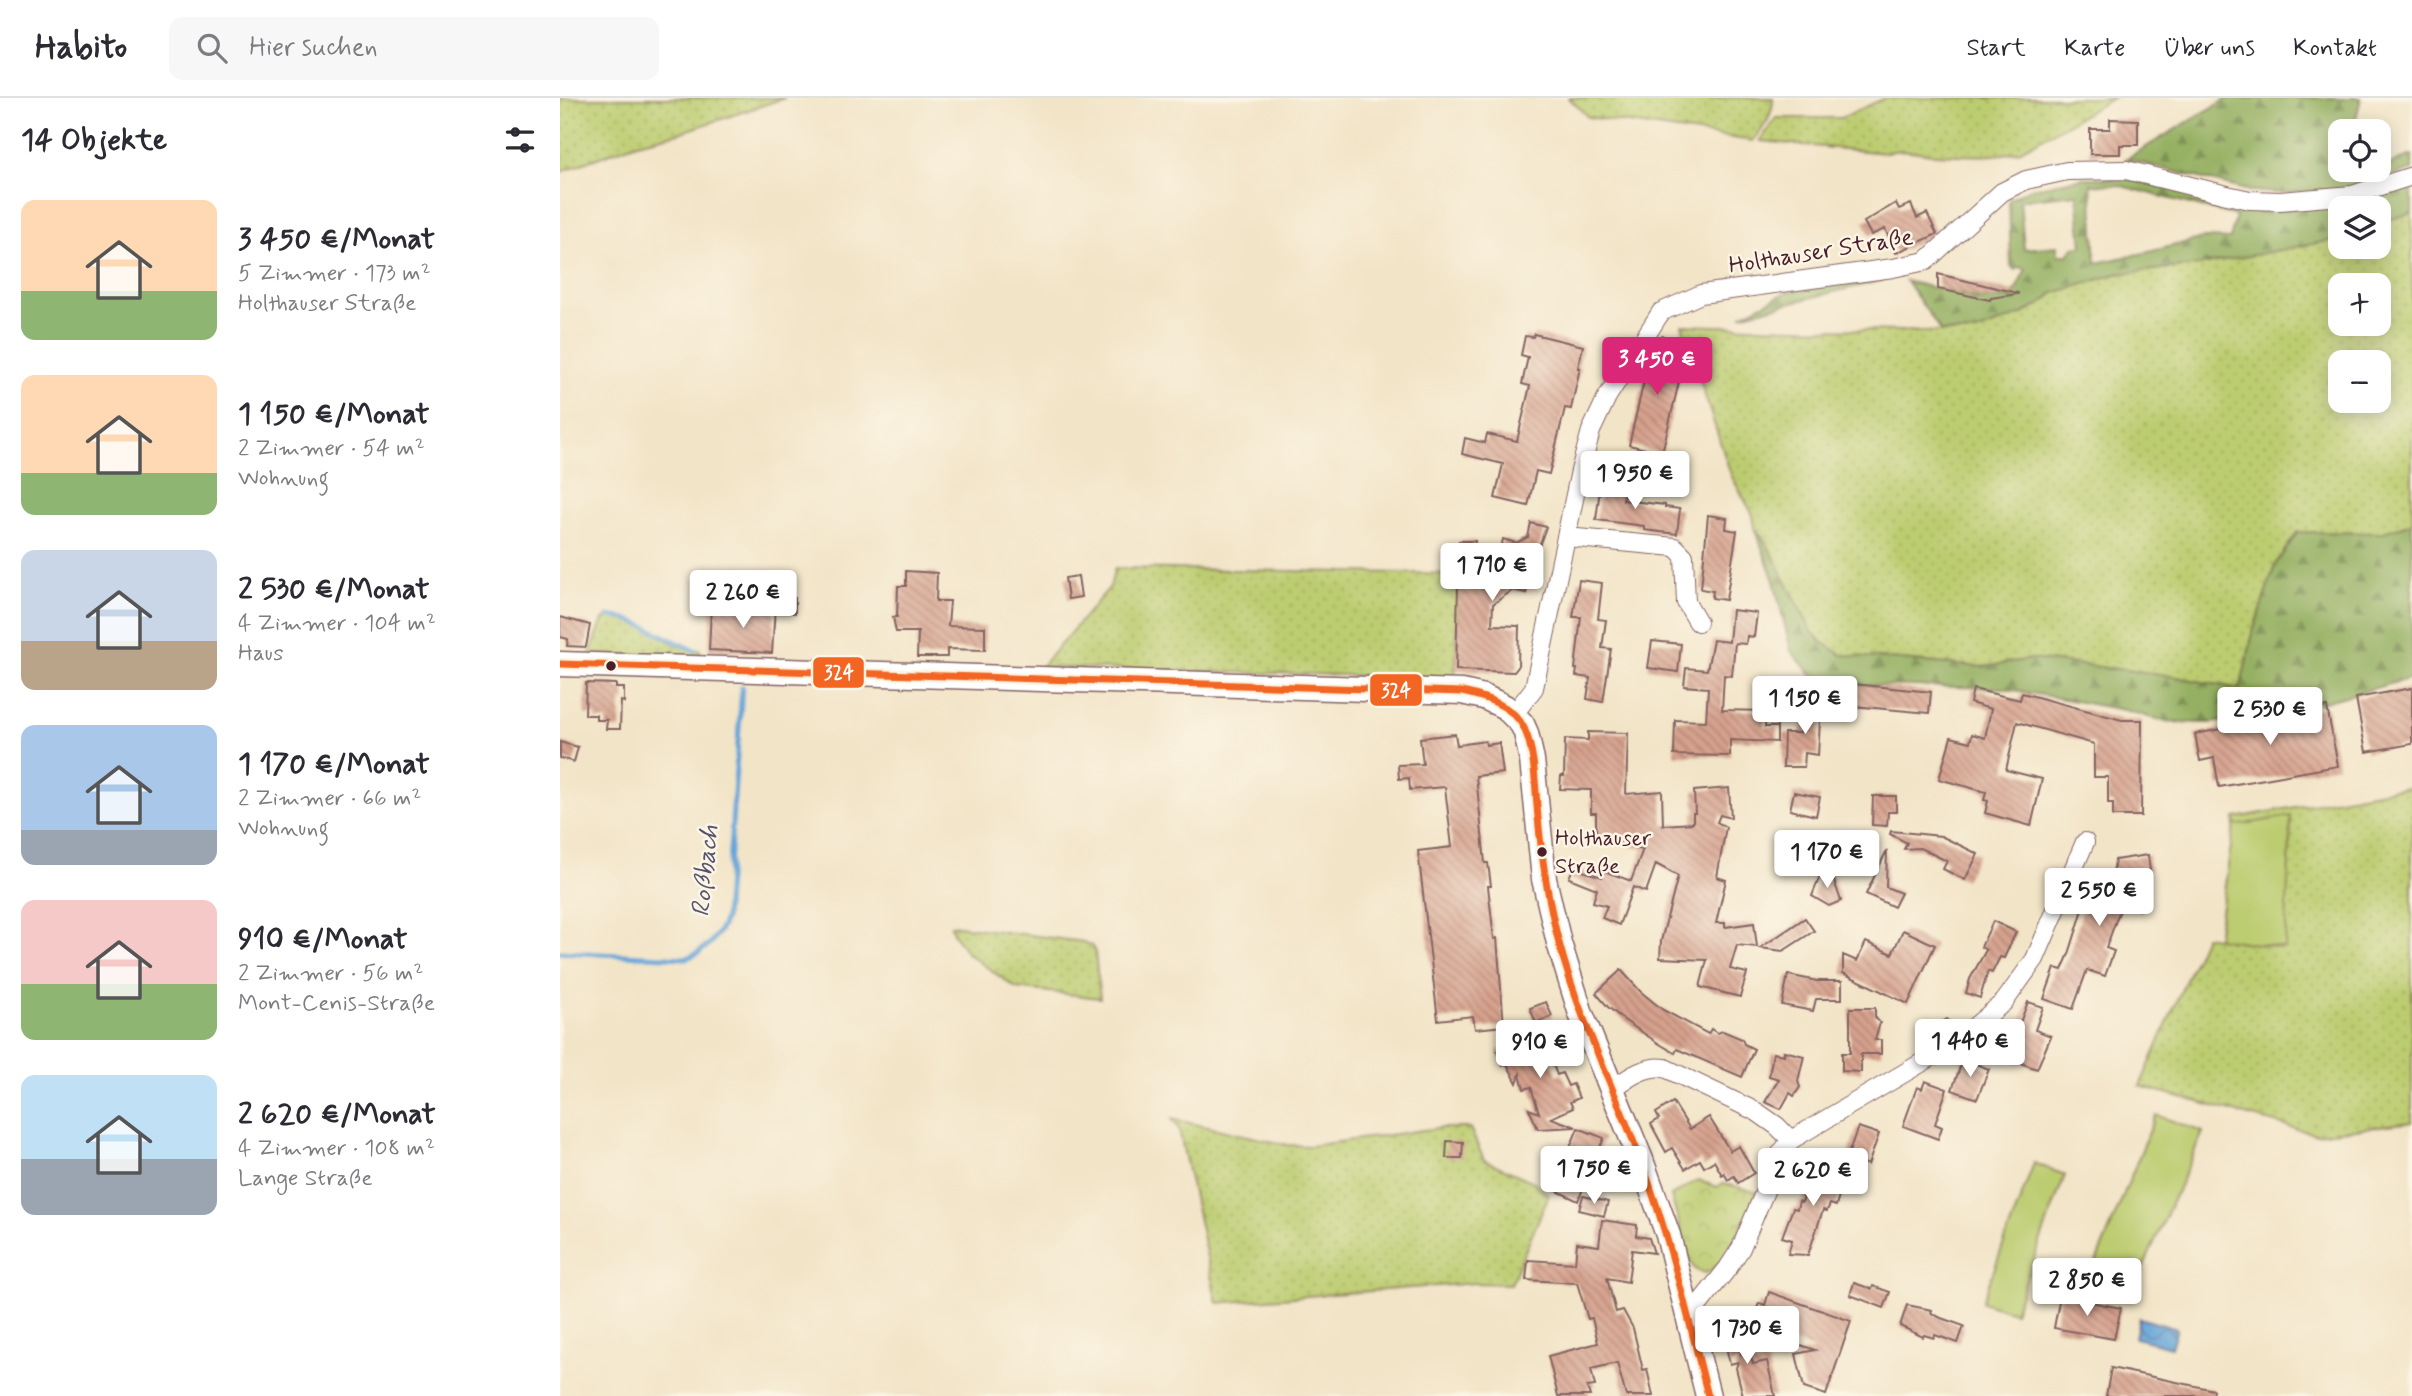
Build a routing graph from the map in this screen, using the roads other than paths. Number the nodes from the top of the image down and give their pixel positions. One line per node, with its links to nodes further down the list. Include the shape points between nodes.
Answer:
1 (2412, 176): 2 (street, Holthauser Straße, via 2352,194 2280,201 2250,200 2126,170 2067,171 2026,180 2002,192 1926,261 1701,294 1661,312 1607,397 1591,431)
2 (1566, 537): 3 (street, via 1675,547 1684,556 1686,602); 5 (street, Holthauser Straße, via 1534,688)
3 (1698, 622)
4 (560, 664): 5 (main road, via 1462,692 1494,701)
5 (1514, 715): 7 (main road, via 1530,746 1544,879 1559,943 1581,1014)
6 (2085, 842): 8 (street, via 2035,959 2004,1002 1955,1043)
7 (1612, 1089): 8 (street, via 1644,1069 1665,1068 1757,1112); 9 (main road, via 1668,1235)
8 (1791, 1140): 9 (street, via 1781,1153 1741,1248)
9 (1689, 1317): 10 (main road)
10 (1708, 1396)

